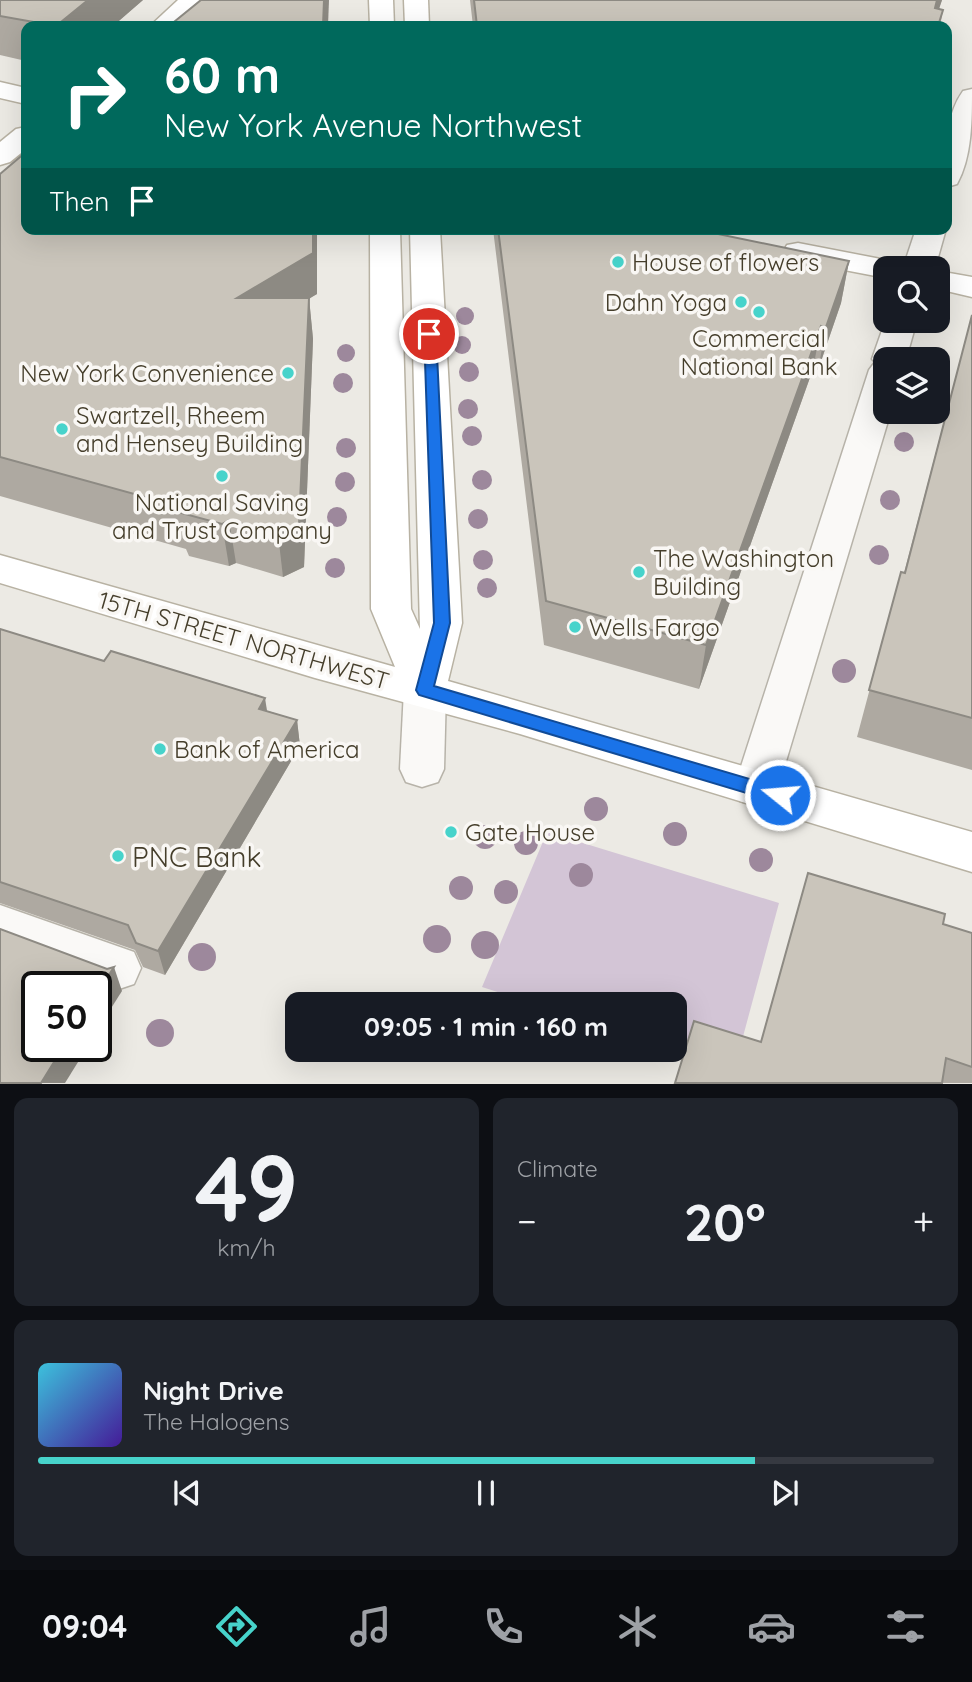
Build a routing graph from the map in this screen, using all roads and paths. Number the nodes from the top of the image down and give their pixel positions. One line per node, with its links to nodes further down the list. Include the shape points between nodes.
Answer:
1 (193, 0): 4 (main road)
2 (381, 0): 5 (main road)
3 (416, 0): 6 (main road)
4 (168, 21)
5 (382, 21)
6 (417, 21)
7 (0, 90): 8 (main road)
8 (21, 95)
9 (972, 97): 12 (street)
10 (21, 139): 11 (main road)
11 (0, 156)
12 (952, 162)
13 (385, 235): 23 (main road, via 391,609)
14 (425, 235): 23 (main road, via 442,623)
15 (929, 235): 17 (street)
16 (770, 246): 18 (main road)
17 (923, 256)
18 (873, 266)
19 (950, 282): 20 (main road)
20 (972, 287)
21 (873, 412): 25 (street)
22 (0, 569): 23 (main road, 15TH STREET NORTHWEST, via 302,659)
23 (425, 690): 24 (street); 25 (main road, 15TH STREET NORTHWEST)
24 (422, 769)
25 (756, 788): 26 (main road, 15TH STREET NORTHWEST)
26 (972, 852)
27 (0, 926): 28 (street)
28 (116, 968)

